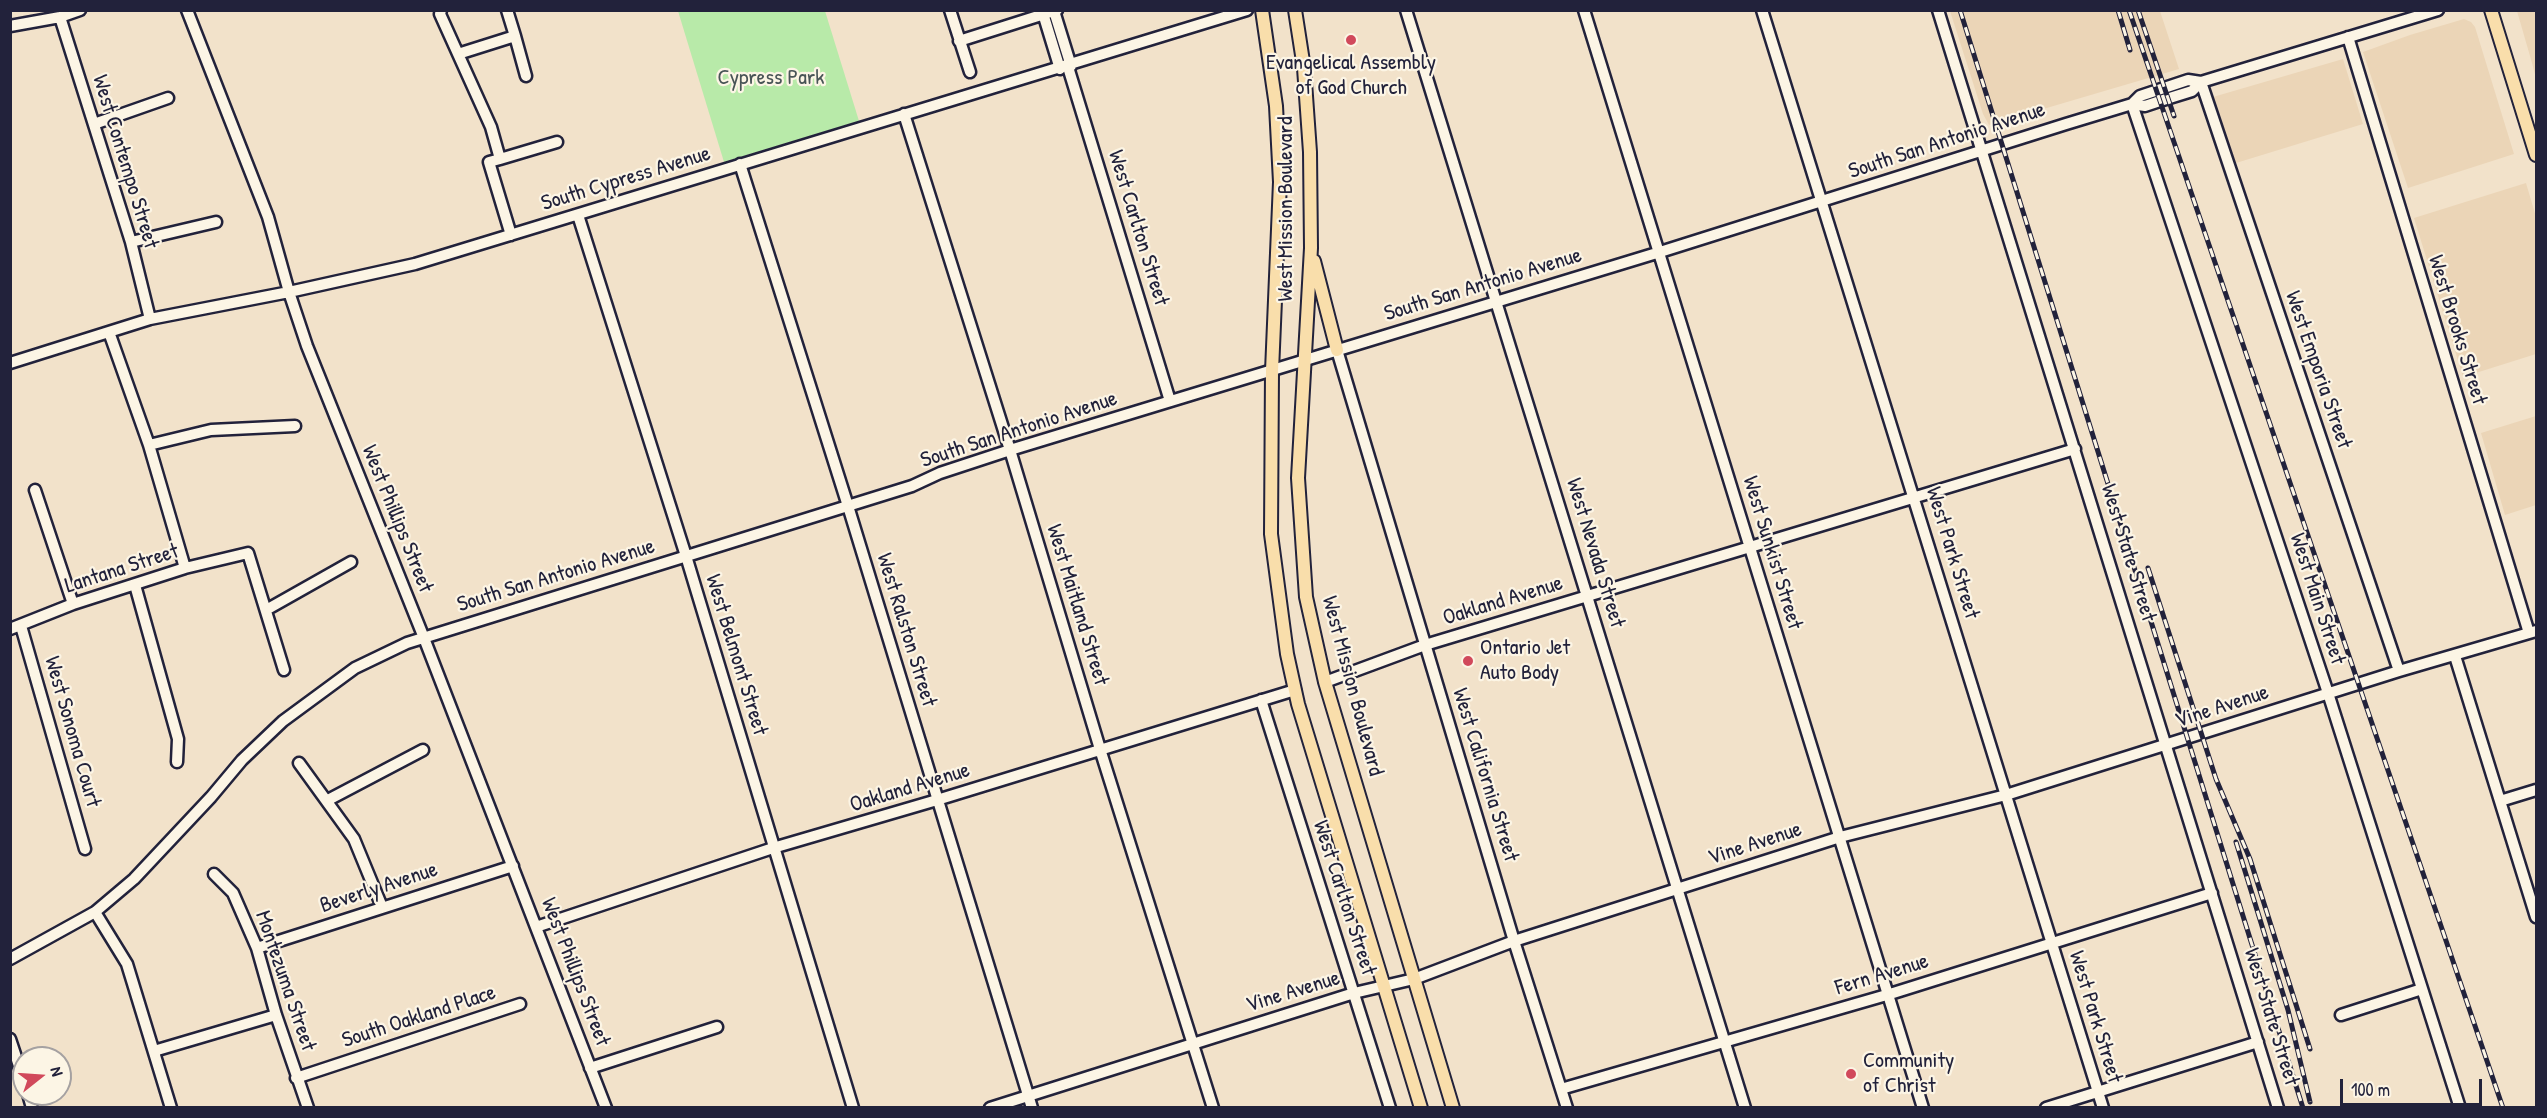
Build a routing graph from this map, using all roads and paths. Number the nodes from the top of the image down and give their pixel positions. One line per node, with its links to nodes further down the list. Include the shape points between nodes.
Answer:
1 (80, 10): 16 (street)
2 (187, 10): 42 (street, West Phillips Street, via 268,217)
3 (441, 10): 21 (street)
4 (507, 10): 18 (street)
5 (950, 10): 20 (street)
6 (1247, 10): 22 (street, South Cypress Avenue)
7 (1262, 10): 49 (main road, West Mission Boulevard, via 1276,106 1280,182)
8 (1295, 10): 40 (main road, West Mission Boulevard, via 1310,152)
9 (1406, 10): 43 (street, West Nevada Street)
10 (1584, 10): 41 (street, West Sunkist Street)
11 (1762, 10): 35 (street, West Park Street)
12 (1938, 10): 31 (street, West State Street)
13 (2438, 10): 19 (street, South San Antonio Avenue)
14 (2492, 10): 32 (main road)
15 (1049, 12): 20 (street); 22 (street, West Carlton Street)
16 (60, 17): 17 (street); 29 (street, West Contempo Street)
17 (10, 26)
18 (515, 36): 21 (street); 24 (street)
19 (2348, 37): 25 (street, South San Antonio Avenue); 67 (street, West Brooks Street)
20 (959, 41): 23 (street)
21 (458, 54): 33 (street, via 491,127)
22 (1066, 67): 28 (street, South Cypress Avenue); 50 (street, West Carlton Street)
23 (970, 72)
24 (526, 76)
25 (2201, 82): 27 (street, South San Antonio Avenue, via 2192,91 2160,102); 72 (street, West Emporia Street)
26 (168, 98): 29 (street)
27 (2132, 104): 31 (street, South San Antonio Avenue); 75 (street, West Main Street)
28 (904, 114): 34 (street, South Cypress Avenue); 54 (street, West Maitland Street)
29 (94, 124): 39 (street, West Contempo Street)
30 (557, 142): 33 (street)
31 (1982, 151): 35 (street, South San Antonio Avenue); 53 (street, West State Street)
32 (2536, 155)
33 (500, 159): 38 (street, via 489,162)
34 (740, 164): 36 (street, South Cypress Avenue); 57 (street, West Ralston Street)
35 (1823, 201): 41 (street, South San Antonio Avenue); 56 (street, West Park Street)
36 (578, 215): 38 (street, South Cypress Avenue); 59 (street, West Belmont Street)
37 (216, 222): 39 (street)
38 (511, 235): 42 (street, South Cypress Avenue, via 415,264)
39 (131, 242): 44 (street, West Contempo Street)
40 (1311, 248): 46 (main road); 47 (main road, West Mission Boulevard)
41 (1660, 252): 43 (street, South San Antonio Avenue); 58 (street, West Sunkist Street)
42 (289, 292): 44 (street, South Cypress Avenue); 68 (street, West Phillips Street)
43 (1496, 301): 46 (street, South San Antonio Avenue); 63 (street, West Nevada Street)
44 (150, 319): 45 (street, South Cypress Avenue)
45 (109, 332): 48 (street, South Cypress Avenue); 52 (street)
46 (1337, 350): 47 (street, South San Antonio Avenue); 69 (street, West California Street)
47 (1305, 361): 49 (street, South San Antonio Avenue); 73 (main road, West Mission Boulevard, via 1298,478 1306,597)
48 (10, 363)
49 (1272, 371): 50 (street, South San Antonio Avenue); 74 (main road, West Mission Boulevard, via 1271,534)
50 (1170, 401): 54 (street, South San Antonio Avenue)
51 (295, 426): 52 (street, via 210,430)
52 (149, 445): 61 (street)
53 (2075, 449): 56 (street, Oakland Avenue); 77 (street, West State Street)
54 (1010, 450): 57 (street, South San Antonio Avenue); 78 (street, West Maitland Street)
55 (35, 490): 64 (street)
56 (1914, 498): 58 (street, Oakland Avenue); 83 (street, West Park Street)
57 (848, 506): 59 (street, South San Antonio Avenue); 85 (street, West Ralston Street)
58 (1749, 547): 63 (street, Oakland Avenue); 87 (street, West Sunkist Street)
59 (686, 556): 68 (street, South San Antonio Avenue); 88 (street, West Belmont Street)
60 (351, 562): 65 (street)
61 (185, 568): 62 (street, Lantana Street); 65 (street, Lantana Street, via 248,553)
62 (135, 585): 64 (street, Lantana Street); 80 (street, via 178,739)
63 (1588, 595): 69 (street, Oakland Avenue); 92 (street, West Nevada Street)
64 (73, 604): 66 (street, Lantana Street)
65 (266, 610): 71 (street)
66 (16, 627): 89 (street, West Sonoma Court)
67 (2533, 632): 70 (street, Vine Avenue)
68 (424, 638): 90 (street, West Phillips Street); 95 (street, South San Antonio Avenue, via 355,668 283,721 242,760 134,879)
69 (1425, 645): 73 (street, Oakland Avenue); 98 (street, West California Street)
70 (2455, 656): 72 (street, Vine Avenue); 86 (street)
71 (284, 670)
72 (2399, 671): 75 (street, Vine Avenue)
73 (1325, 682): 102 (main road, West Mission Boulevard)
74 (1295, 690): 76 (street, Oakland Avenue); 103 (main road, West Mission Boulevard)
75 (2328, 693): 77 (street, Vine Avenue); 104 (street, West Main Street)
76 (1260, 700): 78 (street, Oakland Avenue); 105 (street, West Carlton Street)
77 (2167, 745): 83 (street, Vine Avenue); 93 (street, West State Street)
78 (1100, 749): 85 (street, Oakland Avenue); 113 (street, West Maitland Street)
79 (423, 750): 84 (street)
80 (177, 762)
81 (299, 763): 84 (street)
82 (2536, 790): 86 (street)
83 (2006, 795): 87 (street, Vine Avenue); 99 (street, West Park Street)
84 (328, 800): 94 (street, via 354,838)
85 (937, 800): 88 (street, Oakland Avenue); 119 (street, West Ralston Street)
86 (2500, 801): 96 (street)
87 (1840, 837): 92 (street, Vine Avenue); 106 (street, West Sunkist Street)
88 (773, 848): 97 (street, Oakland Avenue); 123 (street, West Belmont Street)
89 (85, 849)
90 (513, 866): 94 (street, Beverly Avenue); 97 (street, West Phillips Street)
91 (214, 874): 100 (street, Montezuma Street, via 233,893)
92 (1677, 890): 98 (street, Vine Avenue); 111 (street, West Nevada Street)
93 (2212, 893): 99 (street, Fern Avenue); 112 (street, West State Street)
94 (382, 907): 100 (street, Beverly Avenue)
95 (94, 912): 101 (street, South San Antonio Avenue); 114 (street, via 127,963)
96 (2536, 917)
97 (536, 927): 115 (street, West Phillips Street)
98 (1514, 941): 102 (street, Vine Avenue); 117 (street, West California Street)
99 (2051, 942): 106 (street, Fern Avenue); 118 (street, West Park Street)
100 (257, 948): 108 (street, Montezuma Street)
101 (10, 959)
102 (1414, 979): 103 (street, Vine Avenue); 129 (main road, West Mission Boulevard)
103 (1383, 986): 105 (street, Vine Avenue); 128 (main road, West Mission Boulevard)
104 (2422, 989): 109 (street); 136 (street, West Main Street)
105 (1354, 993): 113 (street, Vine Avenue); 127 (street, West Carlton Street)
106 (1890, 994): 111 (street, Fern Avenue); 132 (street, West Sunkist Street)
107 (520, 1004): 116 (street, South Oakland Place)
108 (276, 1015): 114 (street); 116 (street, Montezuma Street)
109 (2342, 1015)
110 (717, 1027): 115 (street)
111 (1723, 1042): 117 (street, Fern Avenue); 131 (street, West Nevada Street)
112 (2258, 1042): 118 (street); 135 (street, West State Street)
113 (1193, 1043): 119 (street, Vine Avenue); 126 (street, West Maitland Street)
114 (154, 1051): 120 (street)
115 (590, 1068): 122 (street, West Phillips Street)
116 (296, 1078): 121 (street, Montezuma Street)
117 (1561, 1089): 130 (street, West California Street)
118 (2098, 1092): 133 (street); 134 (street, West Park Street)
119 (1028, 1096): 124 (street, Vine Avenue); 125 (street, West Ralston Street)
120 (171, 1107)
121 (308, 1107)
122 (606, 1107)
123 (854, 1107)
124 (990, 1107)
125 (1032, 1107)
126 (1213, 1107)
127 (1390, 1107)
128 (1421, 1107)
129 (1453, 1107)
130 (1567, 1107)
131 (1745, 1107)
132 (1923, 1107)
133 (2046, 1107)
134 (2103, 1107)
135 (2278, 1107)
136 (2460, 1107)

